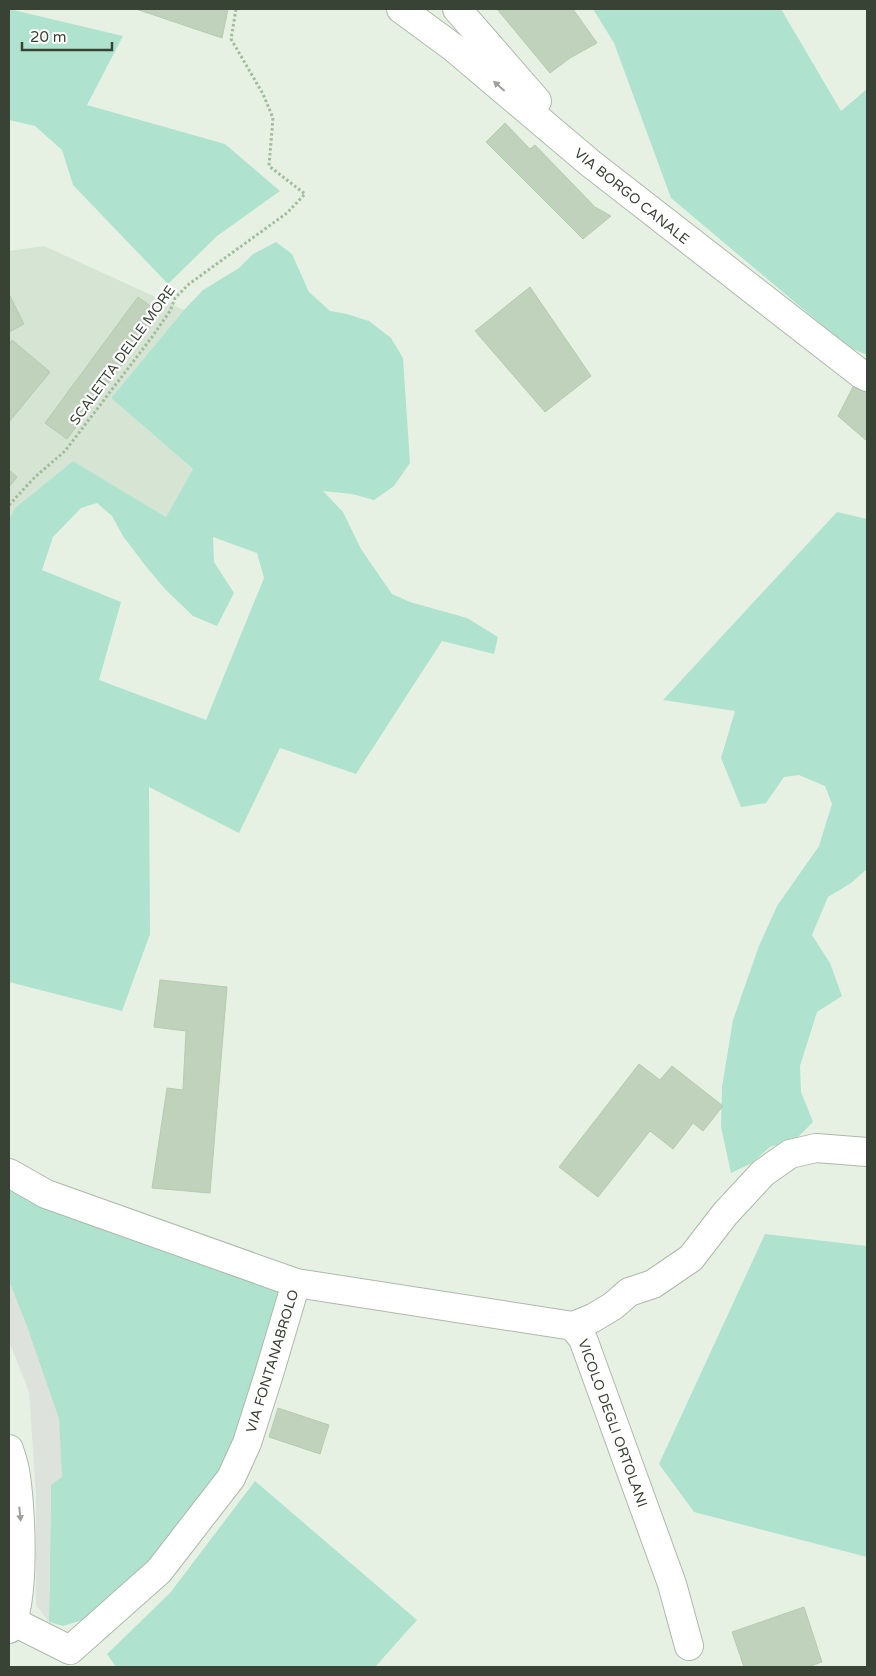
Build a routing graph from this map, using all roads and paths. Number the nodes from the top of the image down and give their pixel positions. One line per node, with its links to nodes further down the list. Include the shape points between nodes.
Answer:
1 (236, 9): 6 (path, SCALETTA DELLE MORE, via 231,40 263,94 273,118 269,166 305,194 287,213 189,284 175,298 152,337 65,451)
2 (401, 9): 4 (street, VIA BORGO CANALE, one-way to 2, via 454,48)
3 (457, 9): 4 (street)
4 (590, 163): 5 (street, VIA BORGO CANALE)
5 (867, 377)
6 (9, 505)
7 (867, 1152): 10 (street, via 816,1148 790,1154 763,1173 724,1214 690,1258 653,1284 629,1292 613,1306)
8 (9, 1173): 9 (street, VIA FONTANABROLO, via 46,1194)
9 (296, 1282): 10 (street, VICOLO DEGLI ORTOLANI); 14 (street, VIA FONTANABROLO, via 249,1435 231,1478 159,1571)
10 (572, 1326): 13 (street, VICOLO DEGLI ORTOLANI, via 584,1339 672,1584)
11 (9, 1449): 12 (street, one-way to 12, via 22,1525 19,1591)
12 (11, 1626): 14 (street, VIA FONTANABROLO)
13 (690, 1646)
14 (73, 1658)

